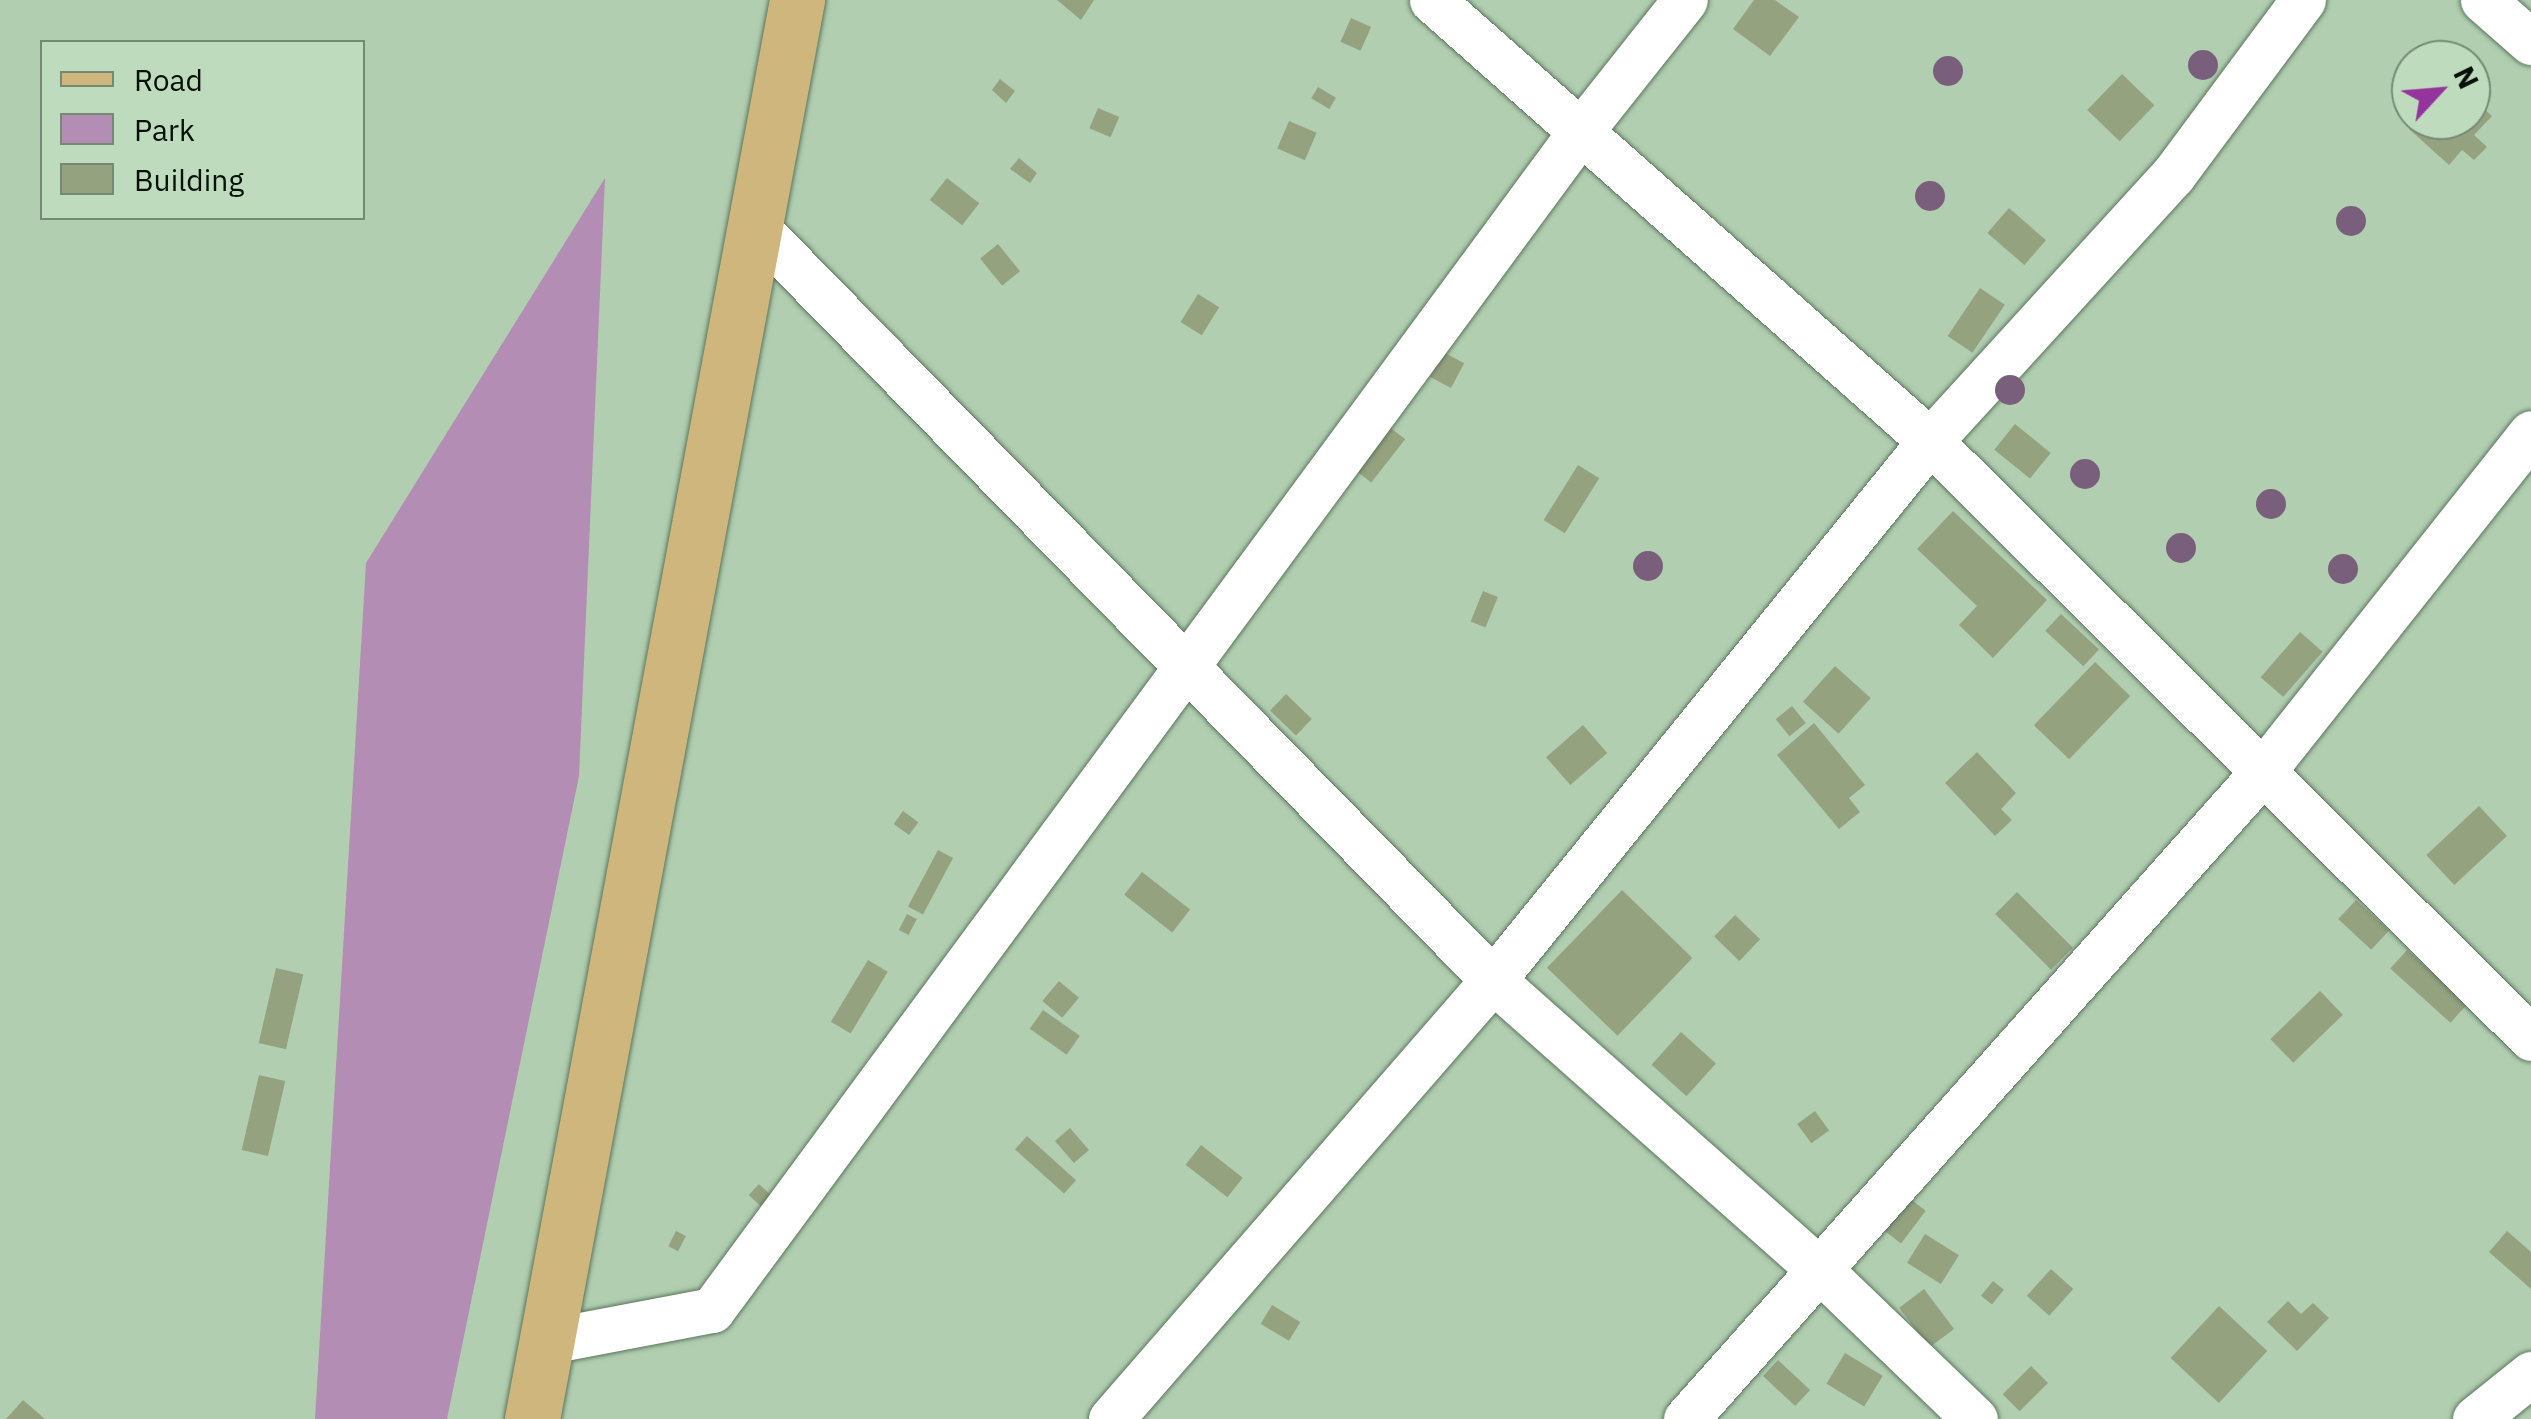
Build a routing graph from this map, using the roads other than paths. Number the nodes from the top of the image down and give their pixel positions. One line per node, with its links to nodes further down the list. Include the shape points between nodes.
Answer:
1 (797, 0): 8 (main road)
2 (1432, 0): 7 (street)
3 (1684, 0): 7 (street)
4 (2303, 0): 10 (street, via 2172,175)
5 (2483, 0): 6 (street)
6 (2531, 42)
7 (1580, 131): 10 (street); 11 (street)
8 (758, 229): 11 (street); 16 (main road)
9 (2531, 433): 12 (street)
10 (1930, 441): 12 (street); 13 (street)
11 (1186, 666): 13 (street); 16 (street, via 712,1310)
12 (2260, 776): 14 (street); 15 (street)
13 (1493, 980): 15 (street); 19 (street)
14 (2531, 1038)
15 (1820, 1270): 20 (street); 21 (street)
16 (544, 1342): 18 (main road)
17 (2531, 1374): 22 (street)
18 (532, 1419)
19 (1111, 1419)
20 (1686, 1419)
21 (1975, 1419)
22 (2475, 1419)

